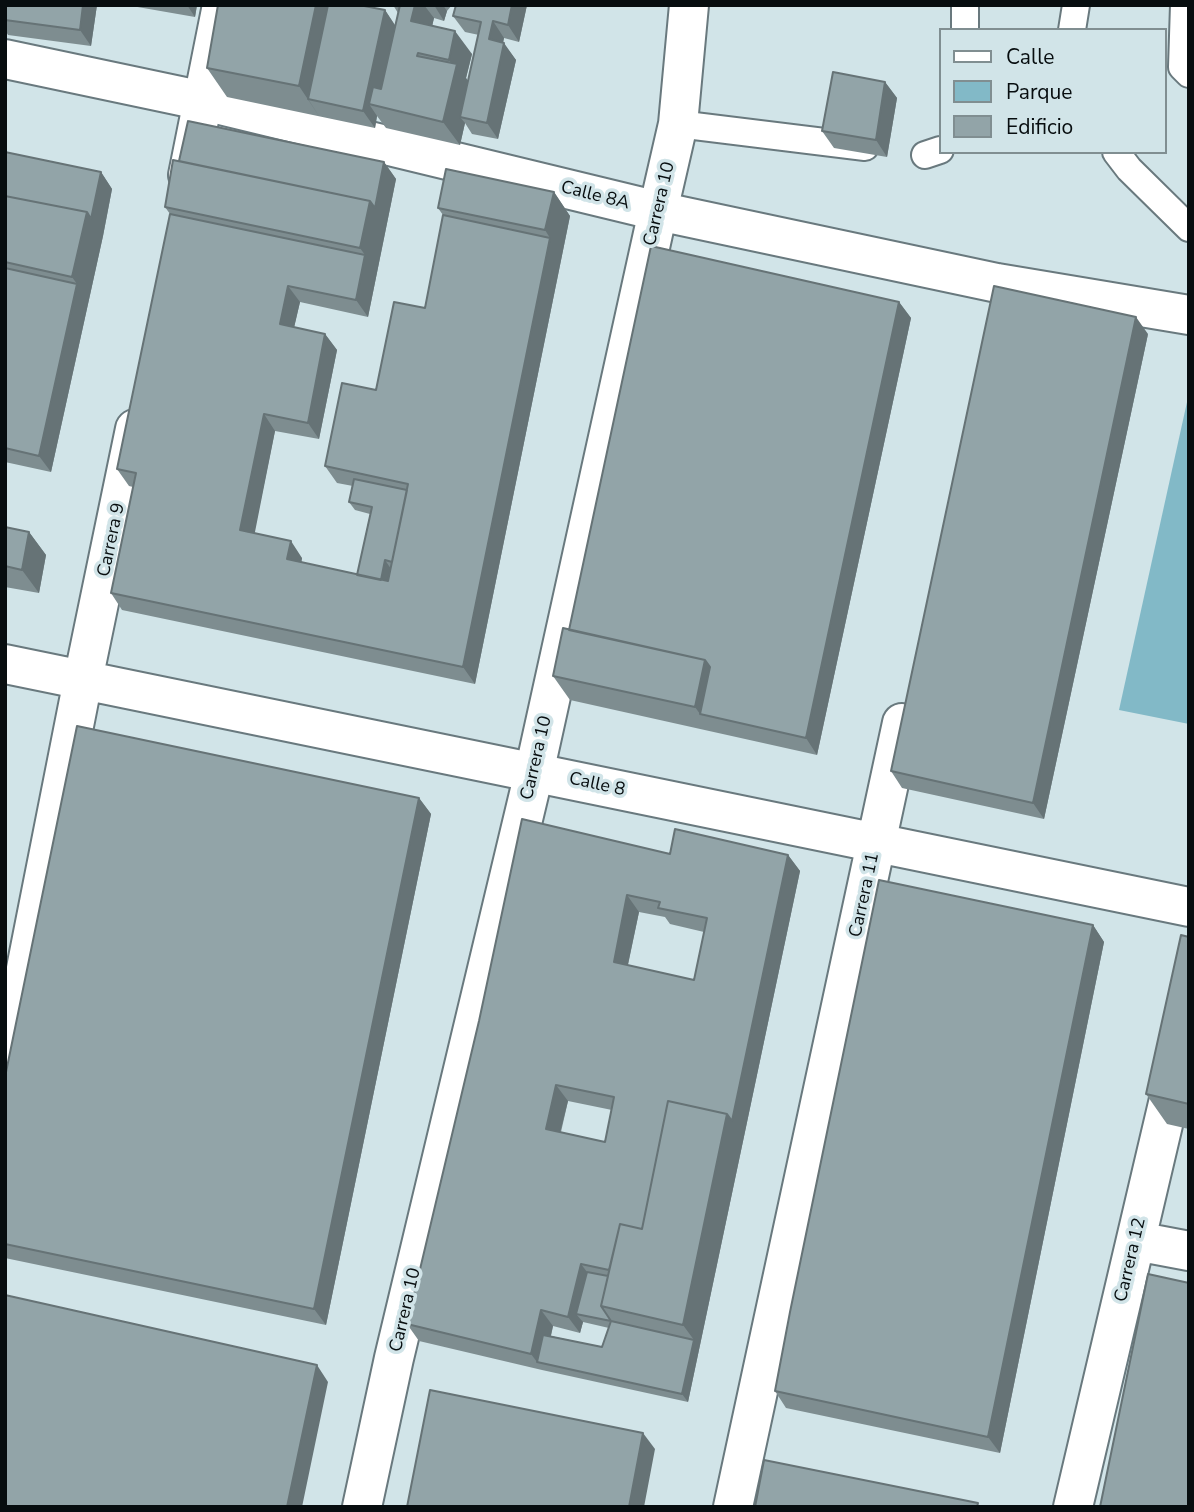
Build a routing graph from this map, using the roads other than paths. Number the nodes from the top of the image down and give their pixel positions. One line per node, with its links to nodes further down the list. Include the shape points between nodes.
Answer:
1 (222, 5): 10 (street)
2 (689, 5): 11 (street, Carrera 10)
3 (965, 5): 6 (lane)
4 (1076, 5): 7 (lane)
5 (1184, 5): 9 (lane)
6 (965, 28)
7 (1072, 28)
8 (5, 59): 10 (street, Calle 8A)
9 (1178, 71)
10 (204, 101): 14 (street); 15 (street, Calle 8A)
11 (678, 124): 12 (lane); 15 (street, Carrera 10)
12 (878, 148)
13 (1118, 154): 16 (lane)
14 (181, 208)
15 (658, 211): 17 (street, Calle 8A, via 995,296); 22 (street, Carrera 10)
16 (1189, 228)
17 (1189, 315)
18 (142, 397): 20 (street, Carrera 9)
19 (5, 664): 20 (street, Calle 8)
20 (83, 680): 22 (street, Calle 8); 26 (street, Carrera 9)
21 (909, 692): 23 (street, Carrera 11)
22 (534, 773): 23 (street, Calle 8); 29 (street, Carrera 10)
23 (876, 843): 24 (street, Calle 8); 30 (street, Carrera 11)
24 (1189, 907)
25 (1189, 1014): 27 (street, Carrera 12)
26 (5, 1075)
27 (1136, 1241): 28 (street); 31 (street, Carrera 12)
28 (1189, 1251)
29 (362, 1507)
30 (733, 1507)
31 (1073, 1507)

